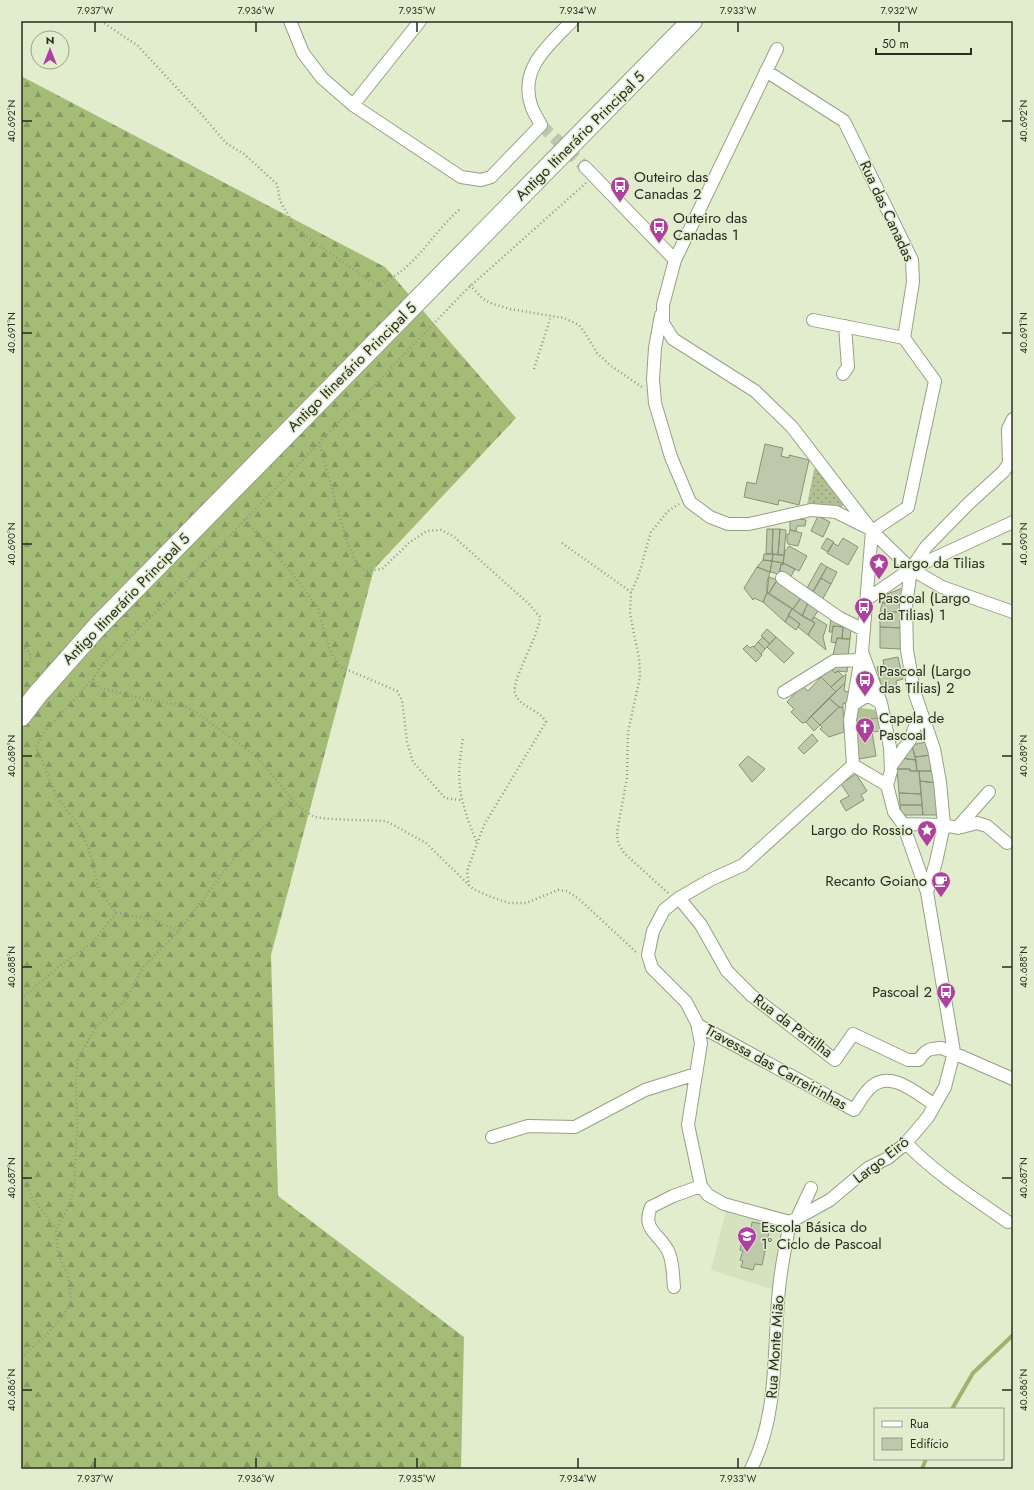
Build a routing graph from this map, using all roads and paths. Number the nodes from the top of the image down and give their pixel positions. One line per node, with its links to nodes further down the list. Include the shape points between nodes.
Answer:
1 (101, 21): 10 (path, via 138,46 226,143 244,154 277,184 280,201 297,230 370,282 380,284 404,269)
2 (290, 21): 8 (street, via 303,53 322,78)
3 (420, 21): 8 (street)
4 (572, 21): 8 (street, via 539,55 530,75 531,106 541,125 491,177 482,180 461,177)
5 (694, 22): 42 (highway, Antigo Itinerário Principal 5, via 98,626)
6 (777, 49): 7 (street)
7 (766, 71): 11 (street); 17 (street, Rua das Canadas, via 844,121 912,260 913,282)
8 (353, 104)
9 (589, 171): 11 (street); 12 (path)
10 (460, 209)
11 (675, 260): 13 (street)
12 (470, 286): 14 (path, via 483,299 493,304); 22 (path)
13 (663, 305): 20 (street, via 652,378); 26 (street, via 663,323 674,339 755,391 792,427)
14 (551, 316): 18 (path); 20 (path, via 564,318 578,325 597,353 610,366)
15 (813, 320): 16 (street)
16 (845, 326): 17 (street); 19 (street, via 848,367)
17 (904, 338): 26 (street, via 936,381 908,507)
18 (534, 369)
19 (843, 374)
20 (654, 395): 23 (street, via 671,457)
21 (1013, 419): 28 (street, via 1008,429 1009,463 1004,471 926,547)
22 (319, 441): 24 (path); 54 (path, via 347,542 357,564 366,571 382,569 410,542 427,531 441,530 453,536 529,604 540,617 540,628 515,682 514,692 520,701 543,715 546,722 484,826)
23 (690, 502): 26 (street, via 710,517 728,524 749,524 811,510 836,512); 30 (path, via 668,511 651,532)
24 (245, 519): 37 (path, via 101,666); 49 (path, via 318,608 331,653 341,667 397,691 402,700 407,742 413,762 445,798)
25 (1013, 522): 28 (street)
26 (872, 531): 28 (street); 31 (street)
27 (562, 543): 30 (path)
28 (911, 569): 31 (street); 32 (street, via 942,587); 41 (street, via 906,606 907,650 914,691)
29 (782, 578): 33 (street, via 838,617)
30 (631, 592): 57 (path, via 630,614 640,677 628,732 627,778 617,832 618,843 624,853 666,892)
31 (867, 599): 33 (street)
32 (1013, 612)
33 (864, 630): 35 (street)
34 (21, 646): 36 (path, via 29,650 31,655 31,661)
35 (861, 656): 38 (street, via 834,661); 39 (street); 40 (street)
36 (21, 664)
37 (93, 679): 48 (path, via 98,687 147,700 181,705 194,711 256,756); 58 (path, via 43,733 36,747 58,800 78,824 99,890)
38 (784, 692)
39 (881, 703): 40 (street, via 865,696); 45 (street)
40 (852, 705): 44 (street, via 850,720)
41 (921, 711): 45 (street, via 910,740); 51 (street, via 934,749)
42 (21, 716)
43 (463, 739): 49 (path, via 459,764)
44 (853, 765): 46 (street); 57 (street, via 743,865)
45 (891, 766): 46 (street)
46 (887, 785): 50 (street, via 894,812)
47 (989, 792): 52 (street)
48 (292, 799): 55 (path, via 296,805 314,817 386,821 426,843); 59 (path, via 238,853)
49 (461, 800): 54 (path)
50 (903, 824): 51 (street); 56 (street)
51 (944, 825): 52 (street); 56 (street)
52 (958, 828): 53 (street, via 977,823 987,826)
53 (1007, 843)
54 (477, 844): 55 (path, via 467,871)
55 (469, 886): 60 (path, via 509,903 526,903 558,890 567,892 584,904)
56 (927, 892): 63 (street)
57 (679, 898): 60 (street, via 664,910 653,931 648,955); 63 (street, Rua da Partilha, via 701,925 727,971 751,995 835,1060 853,1034 908,1060 919,1060 926,1050 932,1048)
58 (116, 913): 59 (path, via 153,920); 61 (path, via 92,943)
59 (179, 931): 74 (path, via 143,967 126,1000 96,1027 78,1058 74,1191)
60 (652, 968): 62 (street, via 686,1002)
61 (21, 999)
62 (698, 1025): 64 (street, via 701,1043); 66 (street, Travessa das Carreirinhas, via 854,1110 871,1087 880,1082 892,1081 902,1083)
63 (954, 1052): 65 (street); 66 (street, Largo Eirô, via 945,1087)
64 (696, 1074): 67 (street, via 645,1090 575,1127 528,1126); 70 (street, via 688,1125)
65 (1013, 1078)
66 (935, 1105): 68 (street, Largo Eirô)
67 (492, 1137)
68 (906, 1143): 72 (street, Largo Eirô, via 888,1158 868,1168 830,1200); 73 (street, via 939,1174)
69 (21, 1167): 74 (path, via 32,1196)
70 (701, 1186): 72 (street, via 708,1195 724,1204); 75 (street, via 651,1207 647,1216 648,1225 670,1253)
71 (811, 1188): 72 (street, Rua Monte Mião)
72 (793, 1220): 77 (street, Rua Monte Mião, via 779,1288 771,1406 762,1449)
73 (1008, 1222)
74 (56, 1229): 76 (path, via 58,1254 68,1275 71,1301 64,1315)
75 (674, 1287)
76 (21, 1358)
77 (751, 1469)

